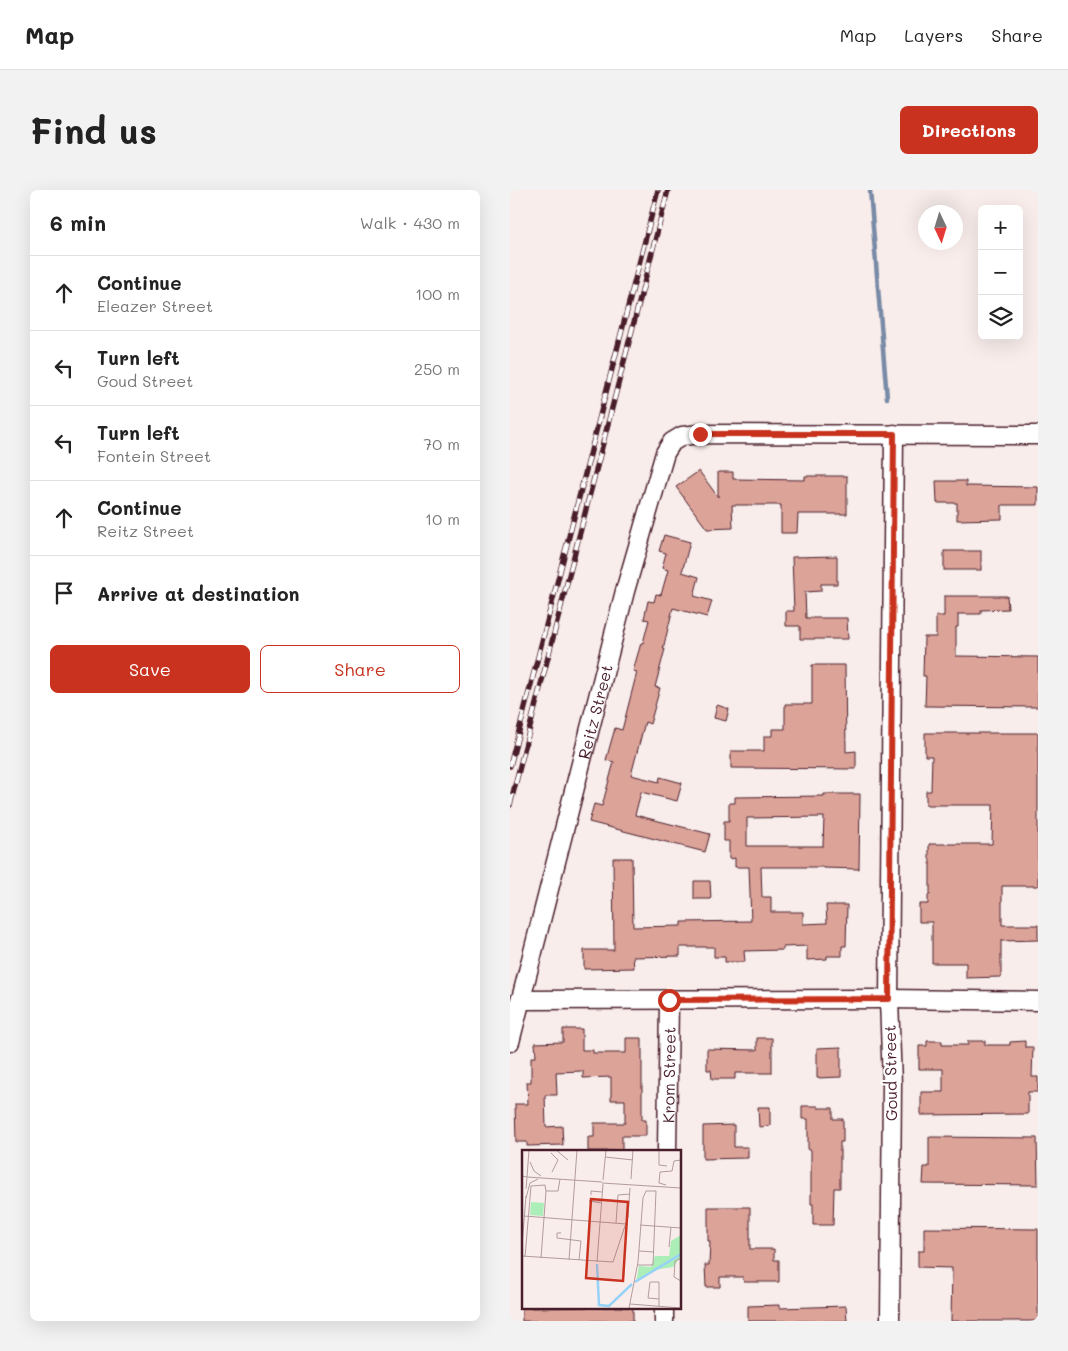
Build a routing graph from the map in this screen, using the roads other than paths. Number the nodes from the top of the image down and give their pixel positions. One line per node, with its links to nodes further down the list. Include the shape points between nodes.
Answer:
1 (894, 434): 2 (street, Reitz Street); 3 (street, Goud Street); 4 (street, Reitz Street, via 700,434 682,436 672,442 624,591)
2 (1038, 435)
3 (889, 999): 5 (street); 6 (street); 11 (street, Goud Street, via 892,1084)
4 (520, 1000): 5 (street); 7 (street, Reitz Street)
5 (669, 1000): 8 (street, Krom Street)
6 (1038, 1001)
7 (510, 1042)
8 (666, 1150)
9 (664, 1308): 10 (street)
10 (664, 1321)
11 (890, 1321)

